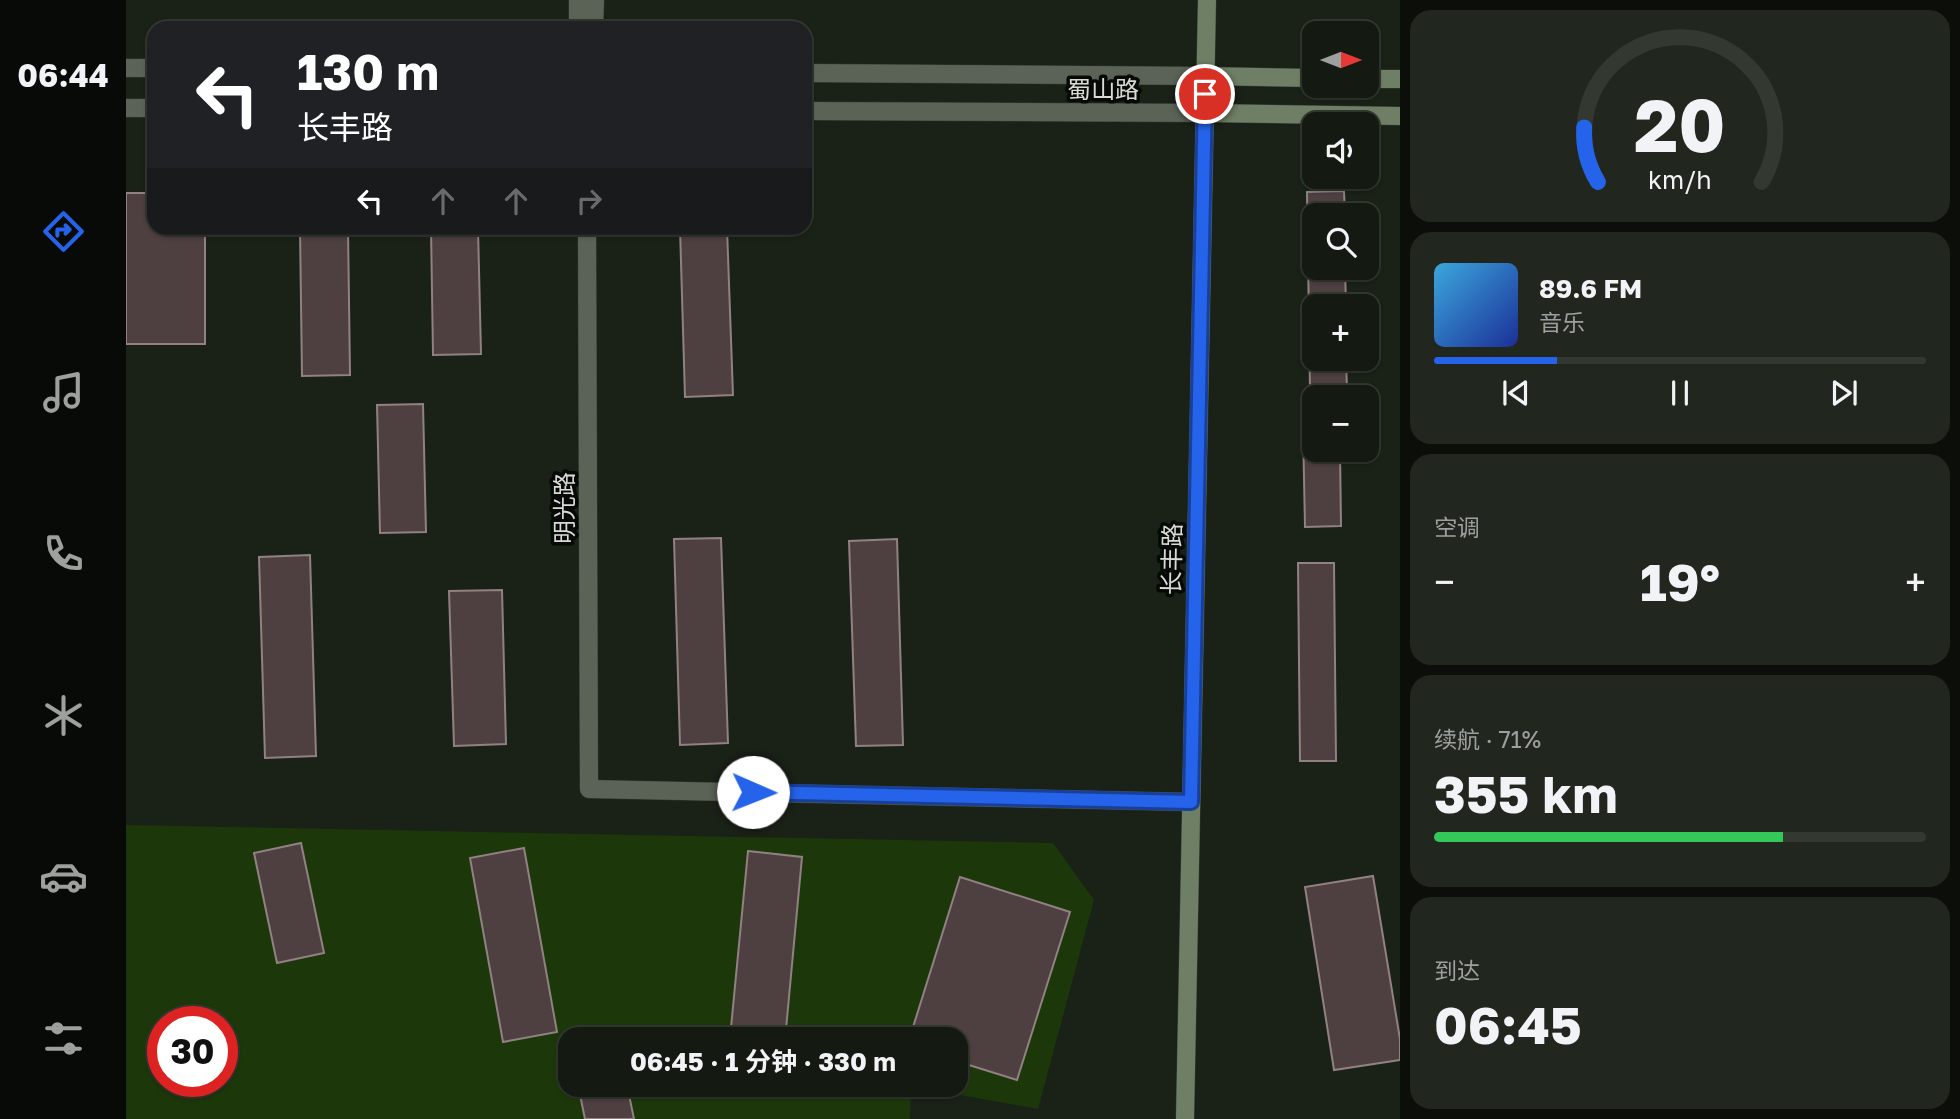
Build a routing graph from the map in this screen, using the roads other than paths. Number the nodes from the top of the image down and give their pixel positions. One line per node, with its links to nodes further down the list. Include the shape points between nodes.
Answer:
1 (578, 0): 4 (street)
2 (595, 0): 5 (street)
3 (1207, 0): 9 (street, 长丰路)
4 (578, 21)
5 (594, 21)
6 (126, 68): 7 (street)
7 (147, 68)
8 (812, 73): 9 (street, 蜀山路)
9 (1205, 76): 10 (street, 蜀山路); 16 (street, 长丰路)
10 (1302, 78)
11 (1379, 79): 12 (street)
12 (1400, 79)
13 (126, 108): 14 (street)
14 (147, 108)
15 (812, 111): 16 (street, 蜀山路)
16 (1205, 113): 17 (street, 蜀山路); 19 (street, 长丰路)
17 (1400, 116)
18 (587, 235): 19 (street, 明光路, via 589,789)
19 (1191, 802): 20 (street, 长丰路)
20 (1185, 1119)

